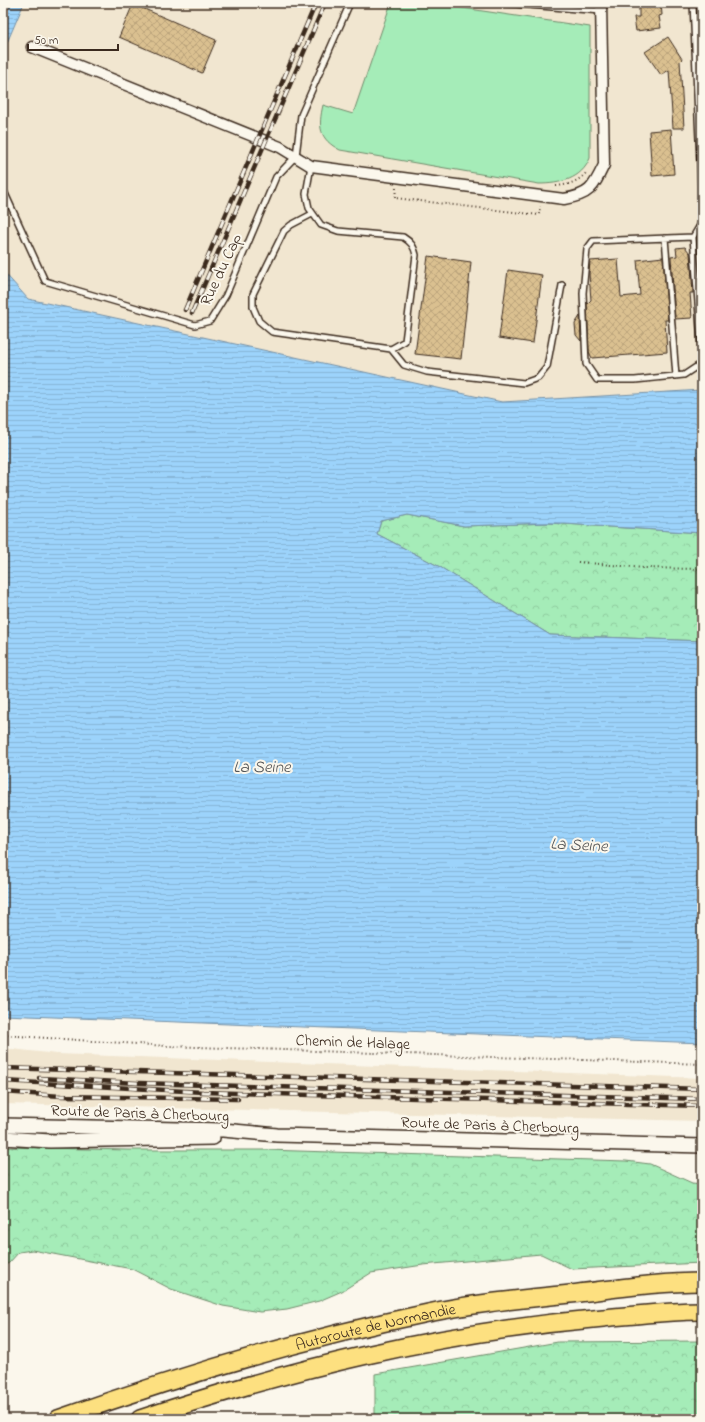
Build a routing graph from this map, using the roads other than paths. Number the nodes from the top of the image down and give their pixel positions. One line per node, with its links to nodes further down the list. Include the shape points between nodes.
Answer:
1 (350, 3): 7 (lane, via 301,115)
2 (504, 3): 4 (lane)
3 (693, 3): 10 (lane)
4 (528, 4): 5 (lane)
5 (601, 7): 8 (street, via 604,165 595,183 581,197 564,199)
6 (32, 47): 7 (street, via 280,147)
7 (296, 156): 8 (street); 9 (lane, Rue du Cap, via 276,176 226,295 210,321 195,325 44,281)
8 (310, 166): 11 (lane, via 306,194)
9 (3, 189)
10 (702, 210)
11 (312, 214): 16 (lane, via 321,226 338,231 403,237 415,248 405,340); 16 (lane, via 284,231 253,294 259,321 272,332)
12 (702, 222): 13 (lane)
13 (694, 236): 14 (lane); 17 (lane)
14 (665, 238): 19 (lane); 19 (lane, via 593,241 587,249 583,293 586,364 597,380)
15 (562, 285): 16 (lane, via 547,367 538,378 524,383 427,372 404,365)
16 (391, 349)
17 (702, 356)
18 (702, 363): 19 (lane, via 684,375)
19 (676, 376)
20 (3, 1125): 21 (main road, Route de Paris à Cherbourg, via 223,1130)
21 (277, 1135): 22 (main road, Route de Paris à Cherbourg, via 177,1140 50,1141); 23 (main road, Route de Paris à Cherbourg)
22 (3, 1138)
23 (702, 1146)
24 (702, 1282): 26 (highway, Autoroute de Normandie, via 663,1283 430,1312 328,1335 210,1368)
25 (702, 1311): 27 (highway, Autoroute de Normandie, via 567,1321 446,1338 322,1364 225,1391)
26 (58, 1419)
27 (140, 1419)

